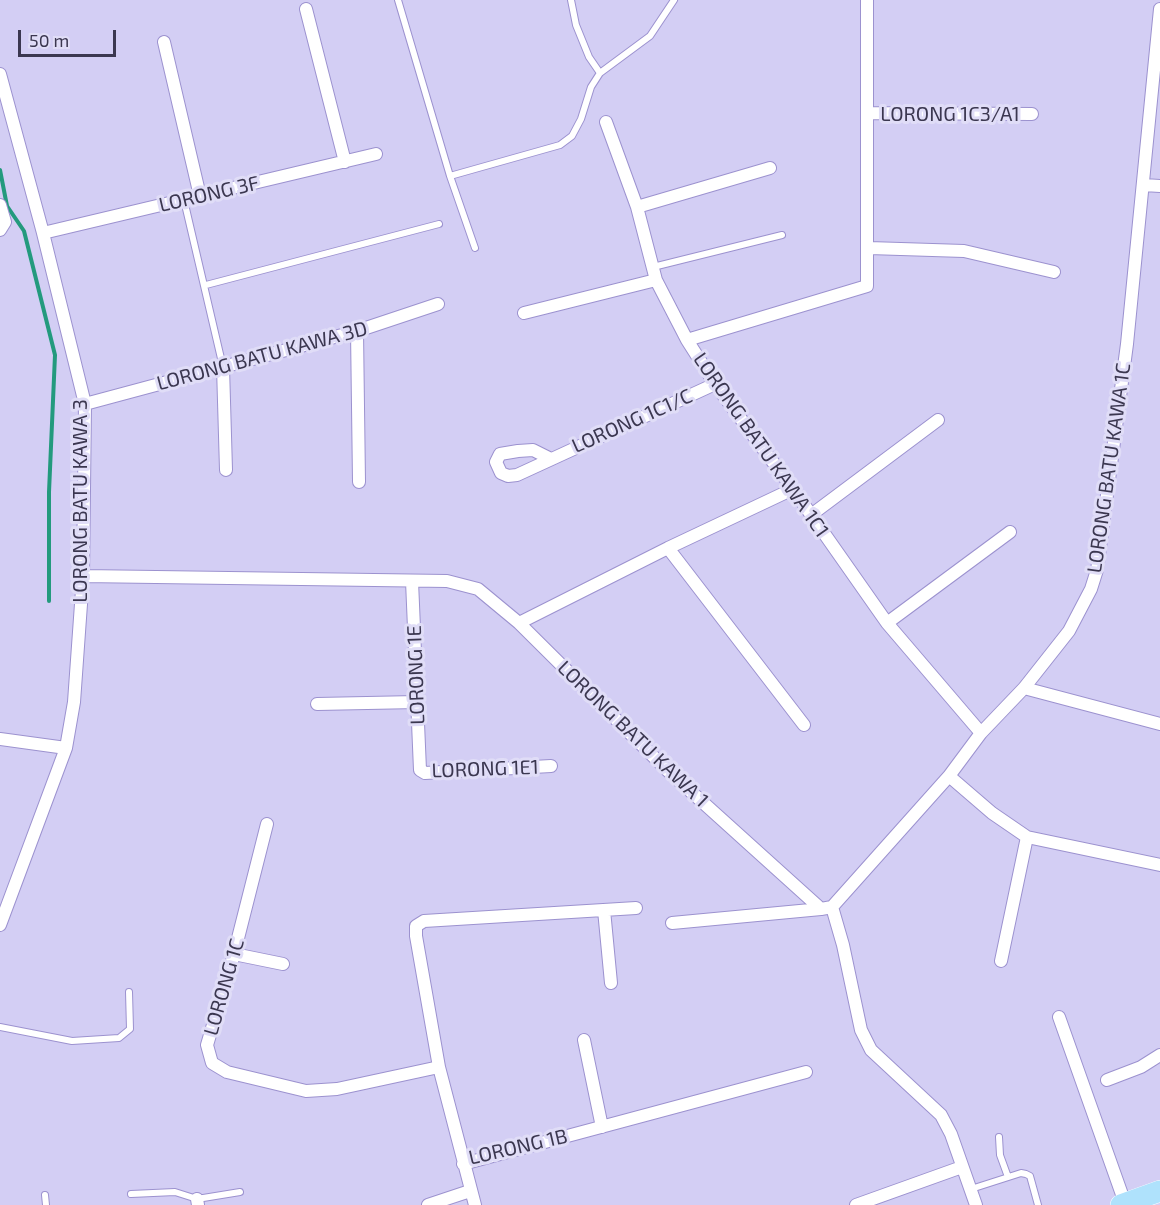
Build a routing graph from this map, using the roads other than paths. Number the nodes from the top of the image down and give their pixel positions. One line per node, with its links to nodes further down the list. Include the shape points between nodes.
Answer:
1 (398, 0): 16 (lane)
2 (571, 0): 8 (lane, via 576,25)
3 (674, 0): 8 (lane, via 650,36)
4 (867, 0): 10 (street)
5 (306, 9): 14 (street)
6 (1160, 9): 17 (street, LORONG BATU KAWA 1C)
7 (164, 42): 19 (street)
8 (600, 73): 16 (lane, via 572,136 561,145)
9 (0, 74): 25 (street, LORONG BATU KAWA 3)
10 (867, 113): 11 (street, LORONG 1C3/A1); 28 (street)
11 (1032, 114)
12 (606, 122): 22 (street, LORONG BATU KAWA 1C1)
13 (376, 154): 14 (street, LORONG 3F)
14 (345, 162): 19 (street, LORONG 3F)
15 (770, 168): 22 (street)
16 (450, 177): 27 (lane)
17 (1144, 185): 18 (street); 52 (street, LORONG BATU KAWA 1C, via 1097,570 1081,612)
18 (1160, 186)
19 (200, 196): 20 (street, LORONG 3F)
20 (184, 200): 25 (street, LORONG 3F); 32 (lane)
21 (0, 205): 24 (street, via 4,222)
22 (636, 207): 29 (street, LORONG BATU KAWA 1C1)
23 (439, 224): 32 (lane)
24 (0, 230)
25 (43, 233): 39 (street, LORONG BATU KAWA 3)
26 (782, 235): 29 (lane)
27 (475, 248)
28 (869, 248): 30 (street, via 964,251); 36 (street, via 869,281 863,290)
29 (653, 267): 31 (street, LORONG BATU KAWA 1C1)
30 (1054, 272)
31 (656, 280): 34 (street); 36 (street, LORONG BATU KAWA 1C1)
32 (206, 285): 37 (lane)
33 (438, 304): 35 (street, LORONG BATU KAWA 3D)
34 (524, 313)
35 (357, 331): 37 (street, LORONG BATU KAWA 3D); 43 (street)
36 (687, 340): 38 (street, LORONG BATU KAWA 1C1)
37 (224, 367): 39 (street, LORONG BATU KAWA 3D); 42 (street)
38 (715, 384): 41 (street, LORONG 1C1/C); 44 (street, LORONG BATU KAWA 1C1)
39 (84, 404): 48 (street, LORONG BATU KAWA 3)
40 (938, 420): 45 (street)
41 (549, 458)
42 (226, 470)
43 (359, 482)
44 (793, 489): 45 (street, LORONG BATU KAWA 1C1); 47 (street)
45 (811, 515): 51 (street, LORONG BATU KAWA 1C1)
46 (1010, 532): 51 (street)
47 (668, 548): 50 (street); 56 (street)
48 (83, 576): 49 (street, LORONG BATU KAWA 1); 59 (street, LORONG BATU KAWA 3, via 74,702)
49 (412, 581): 50 (street, LORONG BATU KAWA 1, via 447,582 478,589); 53 (street, LORONG 1E)
50 (519, 623): 68 (street, LORONG BATU KAWA 1, via 667,770)
51 (887, 624): 57 (street, LORONG BATU KAWA 1C1)
52 (1024, 688): 55 (street); 57 (street, LORONG BATU KAWA 1C)
53 (417, 702): 54 (street); 61 (street, LORONG 1E)
54 (317, 704)
55 (1160, 724)
56 (804, 725)
57 (981, 733): 62 (street, LORONG BATU KAWA 1C)
58 (0, 739): 59 (street)
59 (66, 748): 66 (street, LORONG BATU KAWA 3)
60 (551, 766): 61 (street, LORONG 1E1, via 425,773)
61 (420, 770)
62 (949, 776): 64 (street); 68 (street, LORONG BATU KAWA 1C)
63 (267, 824): 72 (street, LORONG 1C)
64 (1027, 837): 65 (street); 73 (street)
65 (1160, 866)
66 (4, 905): 71 (street, LORONG BATU KAWA 3)
67 (636, 908): 69 (street)
68 (827, 908): 70 (street); 87 (street, via 843,945 861,1030 871,1050 941,1115)
69 (604, 910): 75 (street); 81 (street, LORONG 1B, via 424,921 417,926)
70 (672, 923)
71 (0, 925)
72 (234, 954): 74 (street); 81 (street, LORONG 1C, via 207,1045 212,1063 227,1072 306,1091 337,1089)
73 (1001, 961)
74 (282, 964)
75 (611, 983)
76 (129, 992): 78 (lane, via 130,1029 119,1038 72,1041)
77 (1059, 1017): 96 (street)
78 (0, 1027)
79 (584, 1040): 84 (street)
80 (1160, 1055): 83 (street, via 1142,1067)
81 (439, 1067): 86 (street, LORONG 1B)
82 (806, 1072): 84 (street, LORONG 1B)
83 (1107, 1080)
84 (602, 1127): 86 (street, LORONG 1B)
85 (999, 1137): 88 (lane)
86 (463, 1164): 90 (street)
87 (962, 1167): 89 (street); 100 (street)
88 (1008, 1177): 89 (lane); 102 (lane, via 1021,1173 1030,1176)
89 (971, 1189): 101 (street)
90 (470, 1191): 98 (street); 99 (street)
91 (1160, 1191): 96 (highway)
92 (240, 1192): 95 (lane)
93 (131, 1194): 95 (lane, via 175,1192)
94 (45, 1195): 97 (lane)
95 (197, 1202)
96 (1123, 1204)
97 (46, 1205)
98 (428, 1205)
99 (475, 1205)
100 (856, 1205)
101 (976, 1205)
102 (1038, 1205)

